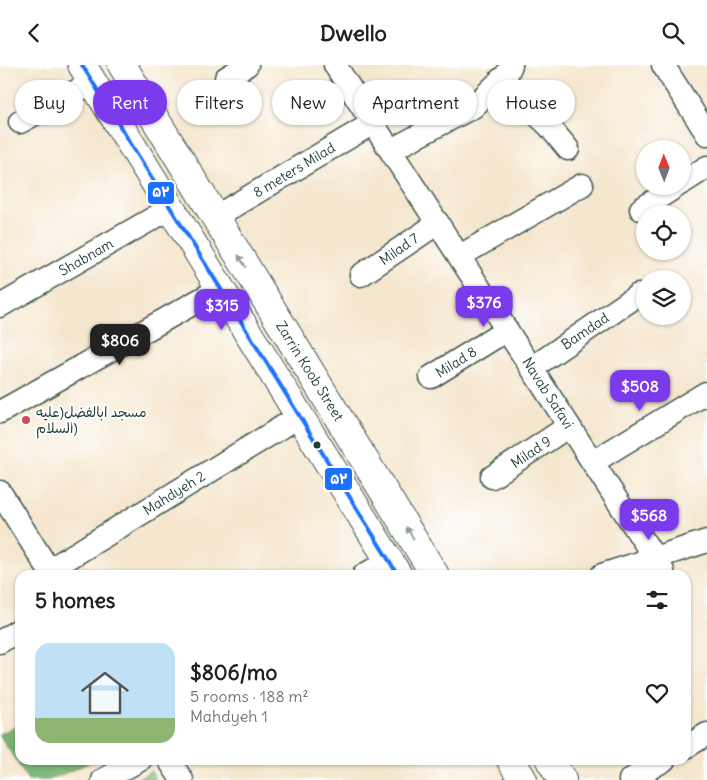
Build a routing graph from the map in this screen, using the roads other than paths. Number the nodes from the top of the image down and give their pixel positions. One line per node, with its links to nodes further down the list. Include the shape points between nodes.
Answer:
1 (122, 65): 20 (main road, Zarrin Koob Street)
2 (246, 65): 7 (street)
3 (335, 65): 8 (street, Navab Safavi)
4 (663, 65): 11 (street)
5 (506, 73): 12 (street); 13 (street, via 473,107)
6 (88, 74): 19 (main road)
7 (226, 78)
8 (354, 94)
9 (370, 125): 20 (street, 8 meters Milad)
10 (374, 125): 13 (street, Navab Safavi)
11 (707, 134)
12 (568, 149)
13 (391, 150): 21 (street, Navab Safavi)
14 (707, 167): 15 (street)
15 (691, 177)
16 (582, 185): 22 (street)
17 (663, 195): 18 (street)
18 (647, 205)
19 (171, 208): 24 (main road); 26 (street, Shabnam)
20 (215, 217): 43 (main road, Zarrin Koob Street, one-way to 20)
21 (438, 223): 22 (street, Navab Safavi); 23 (street, Milad 7)
22 (460, 256): 27 (street, Navab Safavi)
23 (361, 275)
24 (221, 288): 31 (street); 32 (main road)
25 (636, 296): 28 (street, Bamdad)
26 (0, 306)
27 (507, 330): 28 (street, Navab Safavi); 29 (street, Milad 8)
28 (532, 368): 33 (street, Navab Safavi)
29 (431, 377)
30 (706, 393): 34 (street)
31 (0, 412)
32 (300, 416): 39 (main road); 42 (street, Mahdyeh 2)
33 (569, 426): 34 (street, Navab Safavi); 35 (street, Milad 9)
34 (593, 462): 40 (street, Navab Safavi)
35 (492, 477)
36 (0, 492): 41 (street)
37 (707, 541): 40 (street)
38 (707, 556): 40 (street)
39 (394, 568)
40 (657, 568): 44 (street)
41 (48, 570)
42 (55, 570)
43 (432, 570)
44 (641, 570)
45 (15, 632): 46 (street)
46 (0, 642)
47 (707, 734): 48 (street)
48 (691, 744)
49 (131, 765): 54 (street)
50 (172, 765): 55 (street)
51 (514, 765): 56 (main road)
52 (553, 765): 57 (main road)
53 (656, 765): 58 (street)
54 (103, 780)
55 (182, 780)
56 (523, 780)
57 (562, 780)
58 (630, 780)

